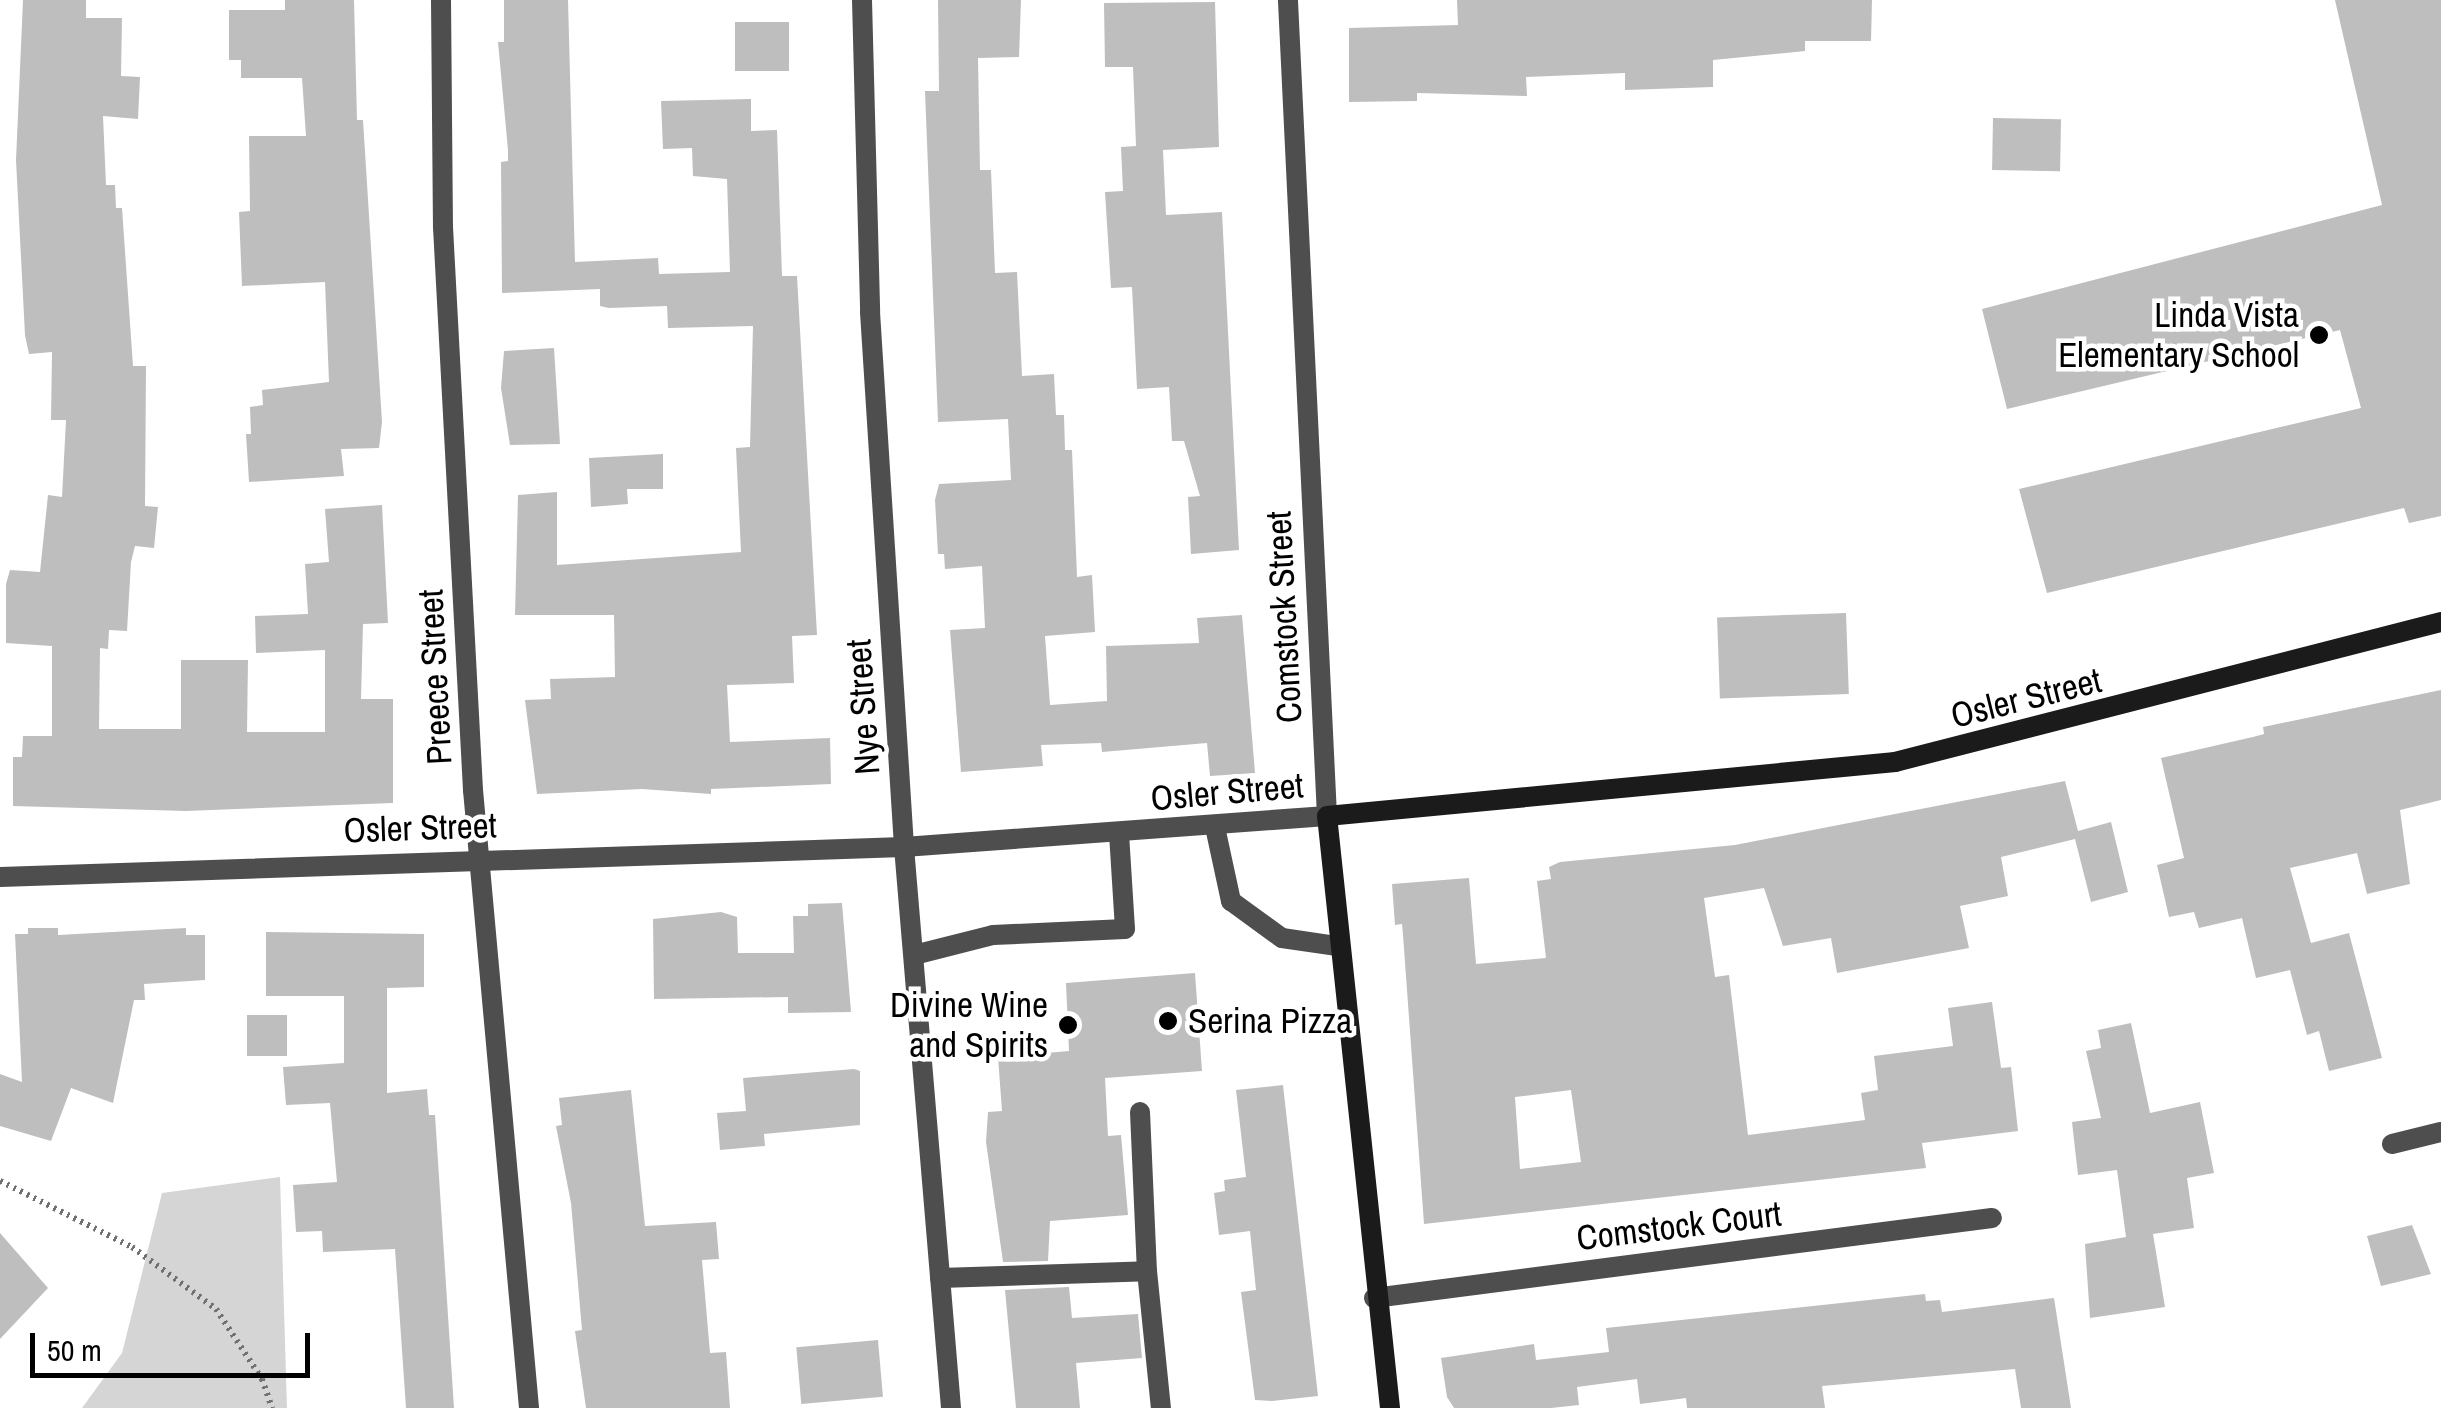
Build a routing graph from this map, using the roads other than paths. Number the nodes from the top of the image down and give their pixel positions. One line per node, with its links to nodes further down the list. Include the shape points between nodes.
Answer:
1 (441, 0): 9 (street, Preece Street, via 443,227)
2 (862, 0): 8 (street, Nye Street, via 870,312)
3 (1288, 0): 5 (street, Comstock Street)
4 (2441, 622): 5 (street, Osler Street, via 1895,762)
5 (1327, 816): 6 (street, Osler Street); 11 (street, Comstock Street)
6 (1215, 827): 7 (street, Osler Street); 11 (street, via 1231,901 1282,938)
7 (1118, 834): 8 (street, Osler Street); 12 (street, via 1125,929 993,935)
8 (904, 847): 9 (street, Osler Street); 12 (street, Nye Street)
9 (479, 858): 10 (street, Osler Street); 20 (street, Preece Street)
10 (0, 877)
11 (1337, 946): 19 (street, Comstock Street)
12 (914, 954): 18 (street, Nye Street)
13 (1140, 1112): 17 (street)
14 (2441, 1132): 15 (street)
15 (2392, 1144)
16 (1992, 1218): 19 (street, Comstock Court)
17 (1148, 1271): 18 (street); 22 (street)
18 (940, 1278): 21 (street, Nye Street)
19 (1374, 1298): 23 (street, Comstock Street)
20 (528, 1408)
21 (950, 1408)
22 (1161, 1408)
23 (1390, 1408)

